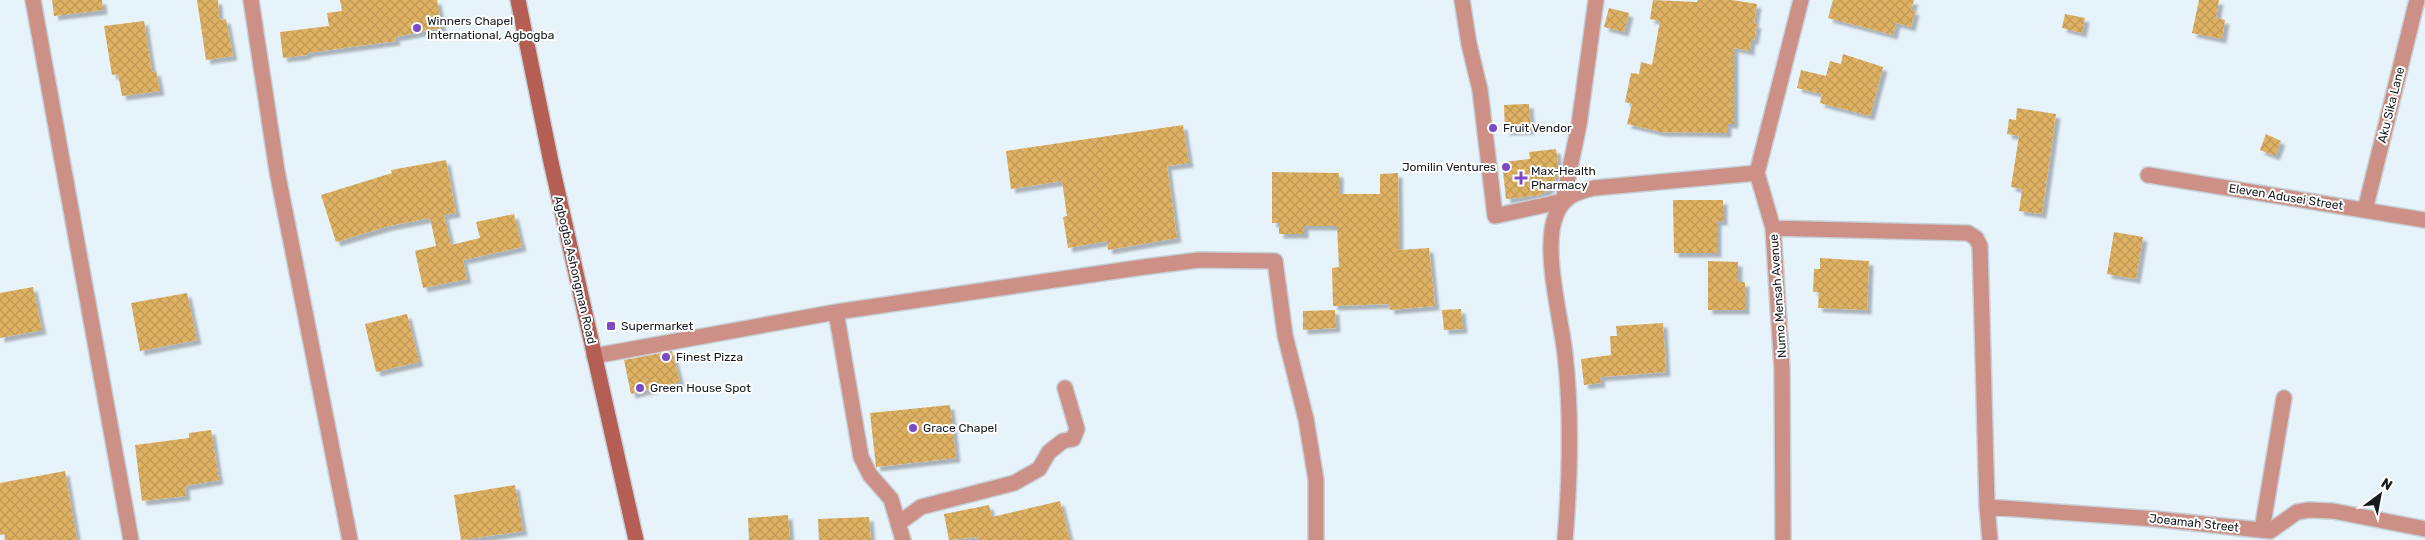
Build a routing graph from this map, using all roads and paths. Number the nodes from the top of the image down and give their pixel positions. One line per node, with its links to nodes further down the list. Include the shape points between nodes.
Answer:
1 (32, 0): 22 (street)
2 (251, 0): 23 (street, via 277,171)
3 (518, 0): 15 (street, Agbogba Ashongman Road)
4 (1462, 0): 10 (street, via 1480,90 1495,216)
5 (1596, 0): 10 (street, via 1579,125)
6 (1801, 0): 8 (street)
7 (2418, 0): 11 (street, Aku Sika Lane)
8 (1757, 173): 10 (street, via 1594,188); 13 (street, Numo Mensah Avenue)
9 (2148, 175): 11 (street, Eleven Adusei Street)
10 (1563, 200): 27 (street, via 1555,216 1552,237 1554,286 1565,354 1568,426)
11 (2365, 210): 12 (street, Eleven Adusei Street)
12 (2425, 220)
13 (1774, 228): 18 (street, via 1968,233 1976,238 1980,246); 28 (street, Numo Mensah Avenue, via 1782,369)
14 (836, 312): 15 (street); 19 (street, via 861,457 870,475 891,499); 26 (street, via 1199,260 1274,261 1285,335 1306,419 1316,480)
15 (594, 356): 24 (street, Agbogba Ashongman Road)
16 (1065, 388): 19 (street, via 1076,434 1049,452 1039,469 1014,483 921,507)
17 (2284, 398): 21 (street)
18 (1987, 507): 21 (street, Joeamah Street, via 2156,519); 29 (street)
19 (900, 522): 25 (street)
20 (2425, 529): 21 (street, via 2333,511 2310,510 2292,515)
21 (2267, 534)
22 (132, 540)
23 (350, 540)
24 (636, 540)
25 (903, 540)
26 (1316, 540)
27 (1565, 540)
28 (1783, 540)
29 (1990, 540)

